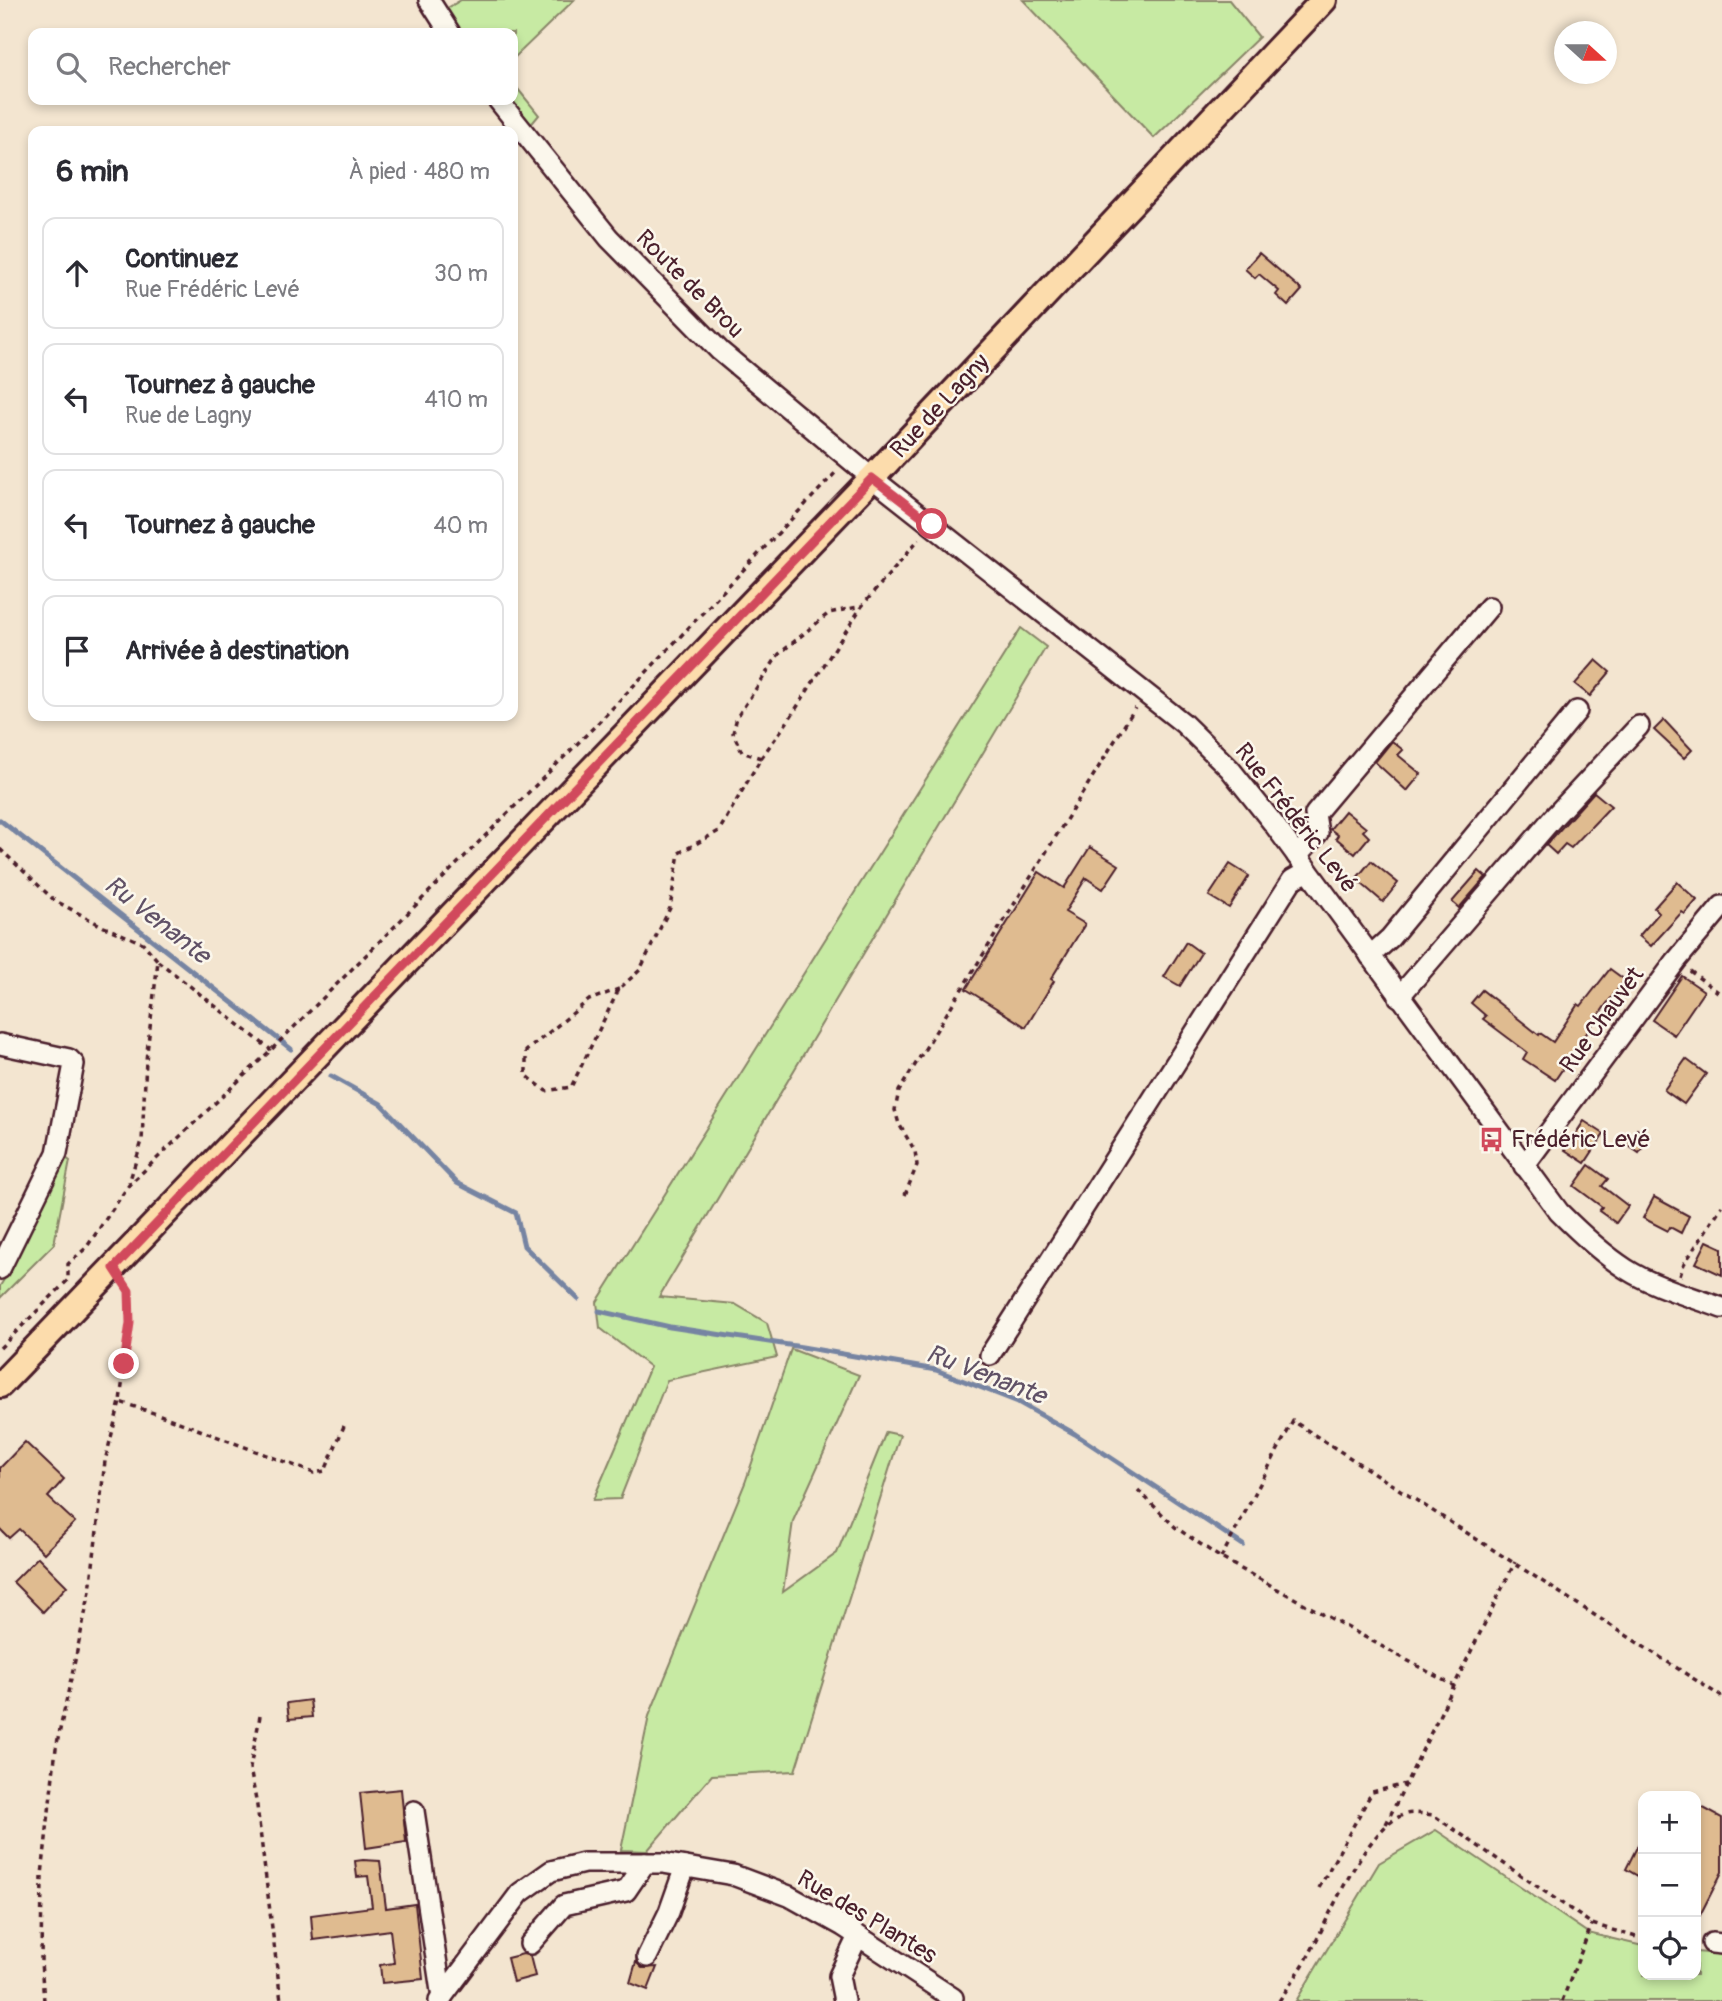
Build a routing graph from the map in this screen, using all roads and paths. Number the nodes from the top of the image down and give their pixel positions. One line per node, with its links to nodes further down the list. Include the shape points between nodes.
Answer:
1 (429, 0): 3 (street)
2 (1324, 0): 6 (main road, Rue de Lagny)
3 (447, 28)
4 (502, 105): 5 (street, Route de Brou, via 610,238 692,323)
5 (849, 458): 6 (street, Route de Brou); 24 (path, via 603,718)
6 (872, 478): 7 (street, Rue Frédéric Levé); 29 (main road, Rue de Lagny)
7 (932, 524): 8 (path); 10 (street, Rue Frédéric Levé)
8 (862, 606): 13 (path); 13 (path, via 829,613 779,654 737,717 733,733 742,752)
9 (1489, 607): 15 (street, via 1315,814 1318,833)
10 (1145, 692): 15 (street, Rue Frédéric Levé, via 1230,769); 27 (path, via 899,1091 895,1110 917,1165)
11 (1577, 711): 17 (street, via 1390,938)
12 (1639, 726): 22 (street)
13 (761, 758): 20 (path, via 719,831 679,853 670,908 640,970)
14 (0, 849): 18 (path, via 54,900 143,943)
15 (1302, 864): 17 (street, Rue Frédéric Levé); 34 (street)
16 (1722, 906): 19 (street, Rue Chauvet)
17 (1370, 956): 22 (street, Rue Frédéric Levé)
18 (158, 961): 24 (path); 26 (path, via 142,1141)
19 (1676, 961): 21 (path); 25 (street, Rue Chauvet)
20 (619, 989): 20 (path, via 571,1087 546,1091 526,1076 526,1051 589,1000)
21 (1722, 995)
22 (1399, 997): 25 (street, Rue Frédéric Levé)
23 (0, 1044): 30 (street, via 69,1059 74,1070 57,1153)
24 (271, 1050): 26 (path)
25 (1524, 1166): 31 (street, Rue Frédéric Levé, via 1559,1212 1591,1243 1627,1270)
26 (129, 1185): 33 (path, via 86,1248 68,1264 68,1280)
27 (905, 1195)
28 (1722, 1206): 31 (path, via 1684,1264)
29 (114, 1268): 35 (main road, Rue de Lagny); 36 (path, via 129,1291 130,1323)
30 (0, 1269)
31 (1674, 1291): 32 (street, Rue Frédéric Levé)
32 (1722, 1308)
33 (0, 1348)
34 (990, 1355)
35 (0, 1385)
36 (120, 1402): 37 (path, via 314,1473 326,1471); 57 (path, via 105,1461 90,1591 56,1748 42,1875)
37 (344, 1426)
38 (1138, 1490): 39 (path, via 1175,1527)
39 (1221, 1558): 40 (path, via 1293,1421); 41 (path)
40 (1515, 1562): 41 (path); 42 (path)
41 (1454, 1686): 44 (path)
42 (1722, 1697)
43 (260, 1716): 58 (path, via 250,1768)
44 (1407, 1784): 46 (path); 49 (path, via 1372,1792)
45 (414, 1811): 56 (street)
46 (1385, 1826): 50 (path, via 1406,1814 1433,1815); 60 (path, via 1364,1852)
47 (645, 1863): 48 (street, Rue des Plantes); 53 (street, via 626,1891 564,1905); 56 (street, Rue des Plantes, via 584,1863 551,1871 520,1894)
48 (685, 1867): 51 (street, Rue des Plantes, via 733,1875 789,1896); 54 (street)
49 (1319, 1888)
50 (1592, 1924): 52 (path); 61 (path)
51 (858, 1936): 55 (street, Rue des Plantes); 59 (street, via 839,1976)
52 (1638, 1938)
53 (530, 1944)
54 (647, 1957)
55 (953, 1998)
56 (441, 1999)
57 (44, 2001)
58 (281, 2001)
59 (844, 2001)
60 (1279, 2001)
61 (1562, 2001)

